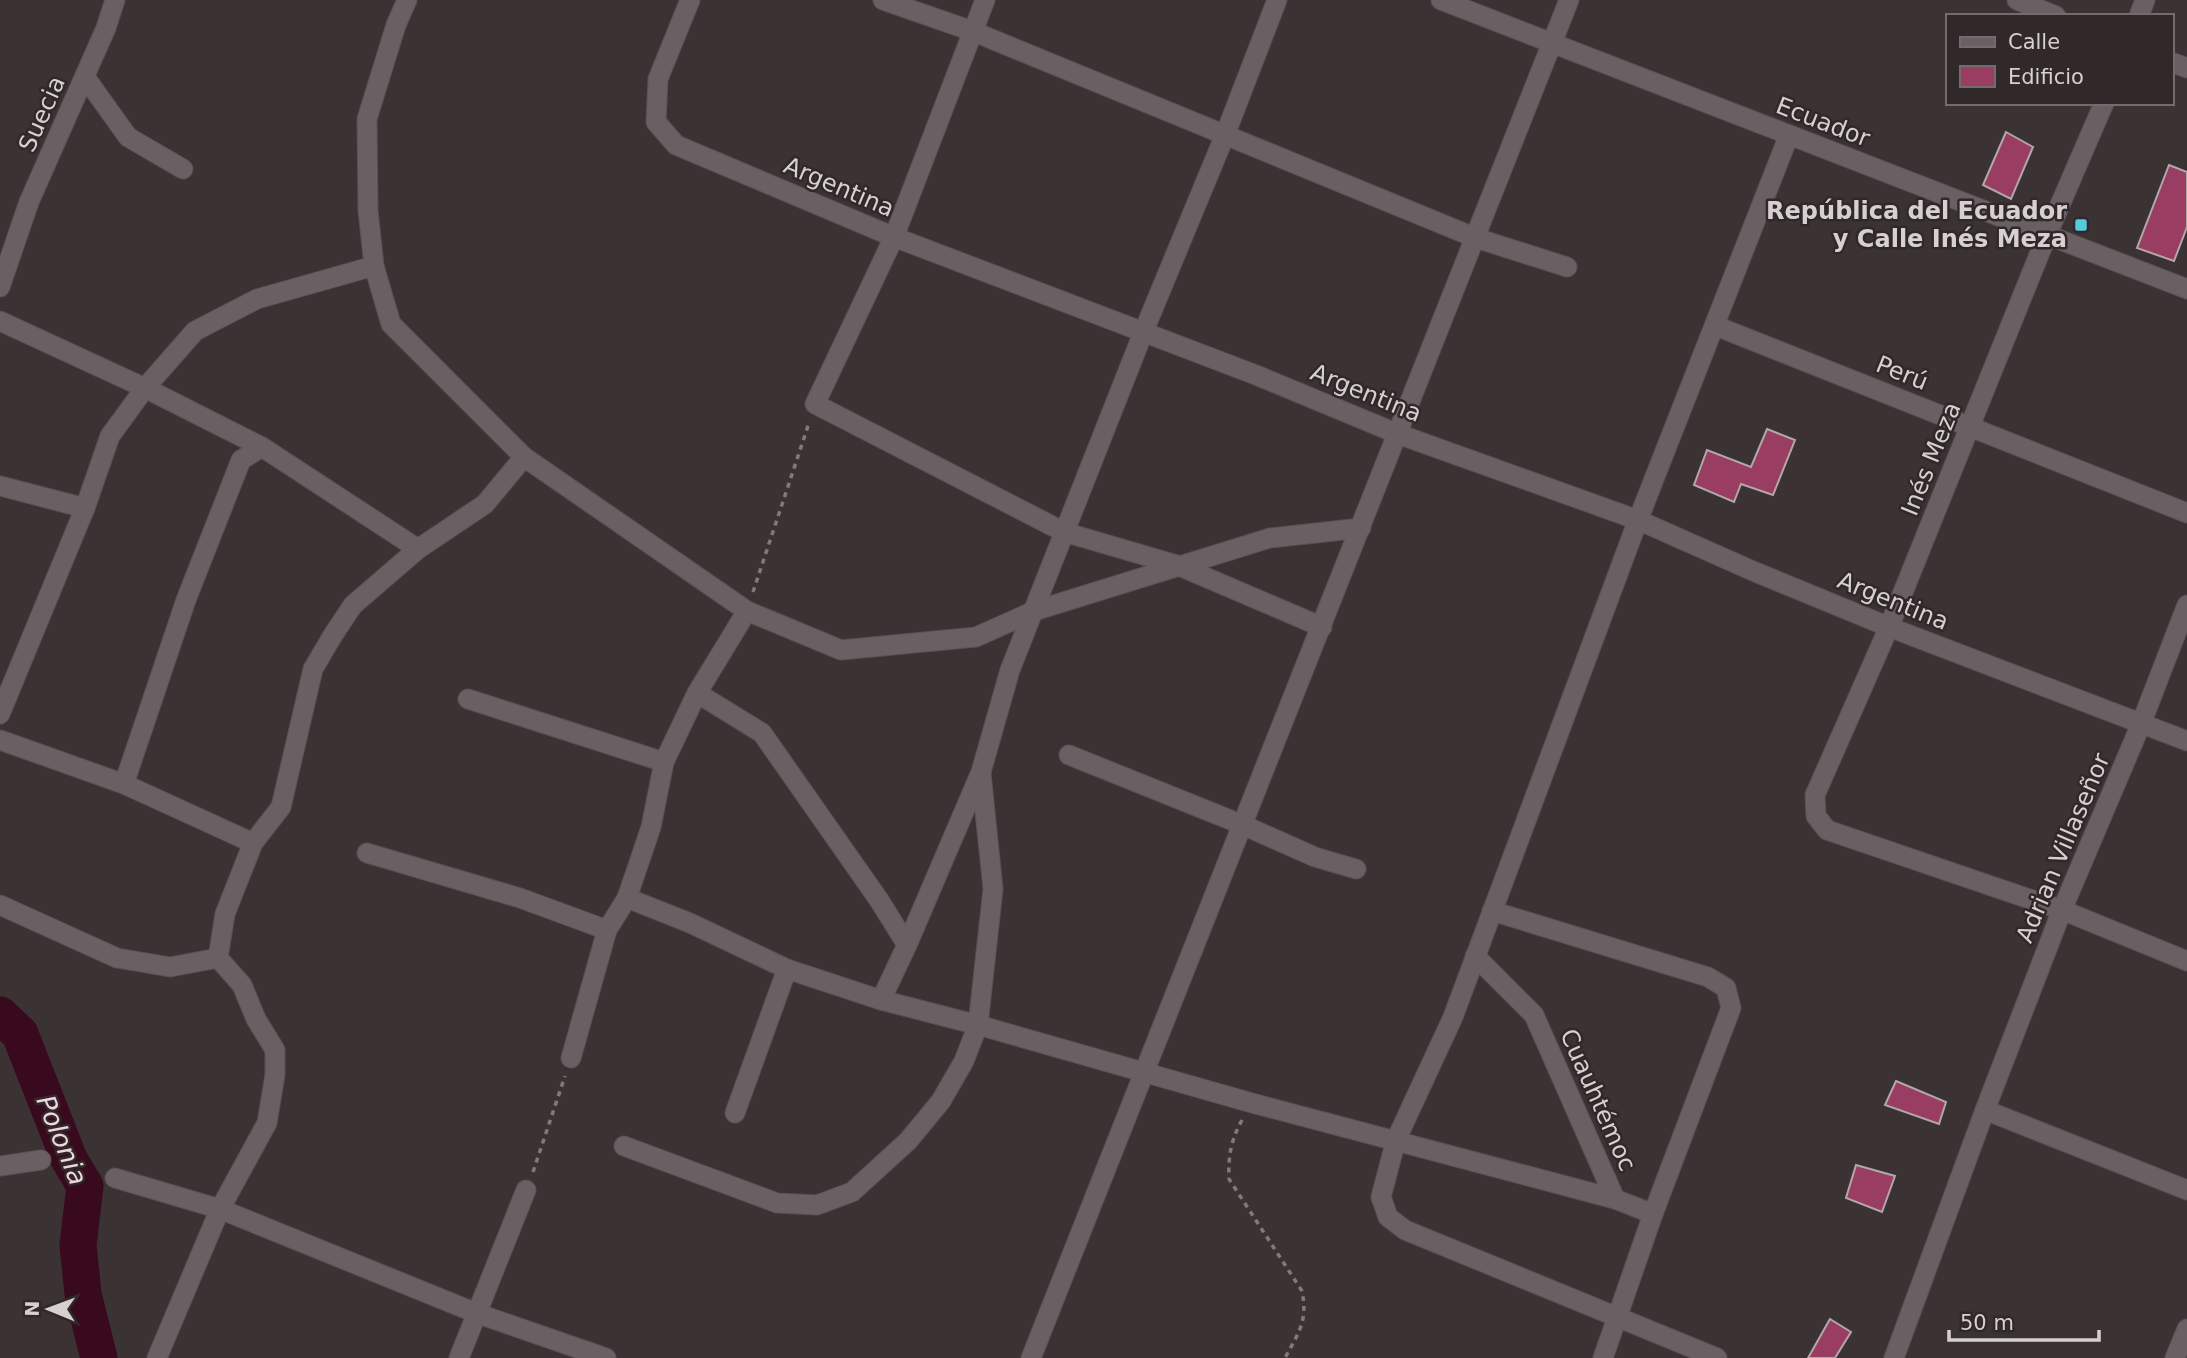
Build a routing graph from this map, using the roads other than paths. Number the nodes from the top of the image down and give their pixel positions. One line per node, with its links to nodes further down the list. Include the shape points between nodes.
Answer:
1 (115, 0): 13 (street, Suecia)
2 (407, 0): 21 (street, via 367,119)
3 (690, 0): 19 (street, Argentina, via 658,79 656,122 676,145)
4 (883, 0): 11 (street)
5 (985, 0): 11 (street)
6 (1277, 0): 15 (street)
7 (1441, 0): 12 (street, Ecuador)
8 (1569, 0): 12 (street)
9 (2017, 0): 10 (street)
10 (2051, 14)
11 (972, 31): 15 (street); 19 (street)
12 (1553, 45): 16 (street, Ecuador); 20 (street)
13 (85, 77): 17 (street, via 128,137); 23 (street, Suecia, via 29,202)
14 (2103, 105): 18 (street, Inés Meza)
15 (1225, 135): 20 (street); 27 (street)
16 (1789, 135): 18 (street, Ecuador); 26 (street)
17 (183, 169)
18 (2047, 235): 24 (street, Ecuador); 29 (street, Inés Meza)
19 (894, 237): 27 (street, Argentina); 38 (street, via 815,404)
20 (1476, 238): 22 (street); 30 (street)
21 (374, 266): 28 (street, via 257,299 195,331); 32 (street, via 391,324)
22 (1567, 267)
23 (0, 287)
24 (2187, 289)
25 (0, 321): 28 (street)
26 (1716, 326): 29 (street, Perú); 36 (street)
27 (1143, 333): 30 (street, Argentina); 38 (street)
28 (145, 388): 31 (street); 34 (street, via 110,436)
29 (1970, 426): 35 (street, Perú); 45 (street, Inés Meza)
30 (1398, 434): 36 (street, Argentina); 37 (street)
31 (262, 447): 39 (street); 55 (street, via 241,460 186,600)
32 (524, 457): 39 (street, via 485,504); 42 (street)
33 (0, 486): 34 (street)
34 (85, 508): 48 (street)
35 (2187, 513)
36 (1638, 520): 45 (street, Argentina); 63 (street)
37 (1361, 528): 40 (street, via 1270,538); 44 (street)
38 (1064, 532): 40 (street); 43 (street)
39 (418, 549): 57 (street, via 353,605 313,669 281,807)
40 (1177, 565): 43 (street); 44 (street)
41 (2187, 605): 49 (street, Adrian Villaseñor)
42 (747, 611): 43 (street, via 841,650 976,637); 46 (street)
43 (1034, 611): 54 (street, via 1010,670)
44 (1322, 627): 56 (street)
45 (1889, 627): 49 (street, Argentina); 62 (street, Inés Meza, via 1815,795 1816,816 1827,830)
46 (697, 693): 53 (street); 65 (street, via 762,733)
47 (468, 699): 53 (street)
48 (0, 714)
49 (2141, 724): 51 (street, Argentina); 62 (street, Adrian Villaseñor)
50 (0, 740): 55 (street)
51 (2187, 741)
52 (1069, 755): 56 (street)
53 (664, 762): 60 (street, via 651,827)
54 (981, 772): 65 (street); 71 (street, via 993,889)
55 (124, 784): 57 (street)
56 (1243, 825): 59 (street, via 1315,857); 73 (street)
57 (253, 843): 67 (street, via 225,914)
58 (367, 853): 64 (street, via 520,898)
59 (1356, 869)
60 (627, 898): 64 (street); 69 (street)
61 (0, 905): 67 (street, via 117,958 170,967)
62 (2062, 910): 68 (street); 74 (street, Adrian Villaseñor)
63 (1492, 911): 66 (street); 85 (street, via 1708,977 1726,988 1731,1007)
64 (607, 930): 72 (street)
65 (907, 945): 70 (street)
66 (1475, 956): 76 (street, via 1453,1017); 83 (street, Cuauhtémoc, via 1534,1015)
67 (218, 958): 84 (street, via 242,985 275,1050 267,1124)
68 (2187, 961)
69 (787, 970): 70 (street); 75 (street)
70 (881, 1000): 71 (street)
71 (978, 1025): 73 (street); 77 (street, via 941,1101 908,1141 852,1192 817,1205 777,1203)
72 (571, 1058)
73 (1144, 1072): 76 (street); 92 (street)
74 (1985, 1110): 82 (street); 95 (street, Adrian Villaseñor)
75 (735, 1113)
76 (1396, 1140): 83 (street); 87 (street, via 1381,1197 1388,1217 1405,1230)
77 (624, 1146)
78 (41, 1160): 79 (street)
79 (0, 1166)
80 (115, 1178): 84 (street)
81 (526, 1190): 86 (street)
82 (2187, 1190)
83 (1615, 1199): 85 (street, Cuauhtémoc)
84 (220, 1209): 86 (street); 89 (street)
85 (1653, 1214): 87 (street)
86 (476, 1313): 90 (street); 91 (street)
87 (1618, 1318): 93 (street); 94 (street)
88 (2187, 1329): 96 (street)
89 (158, 1358)
90 (459, 1358)
91 (606, 1358)
92 (1031, 1358)
93 (1603, 1358)
94 (1717, 1358)
95 (1894, 1358)
96 (2175, 1358)

